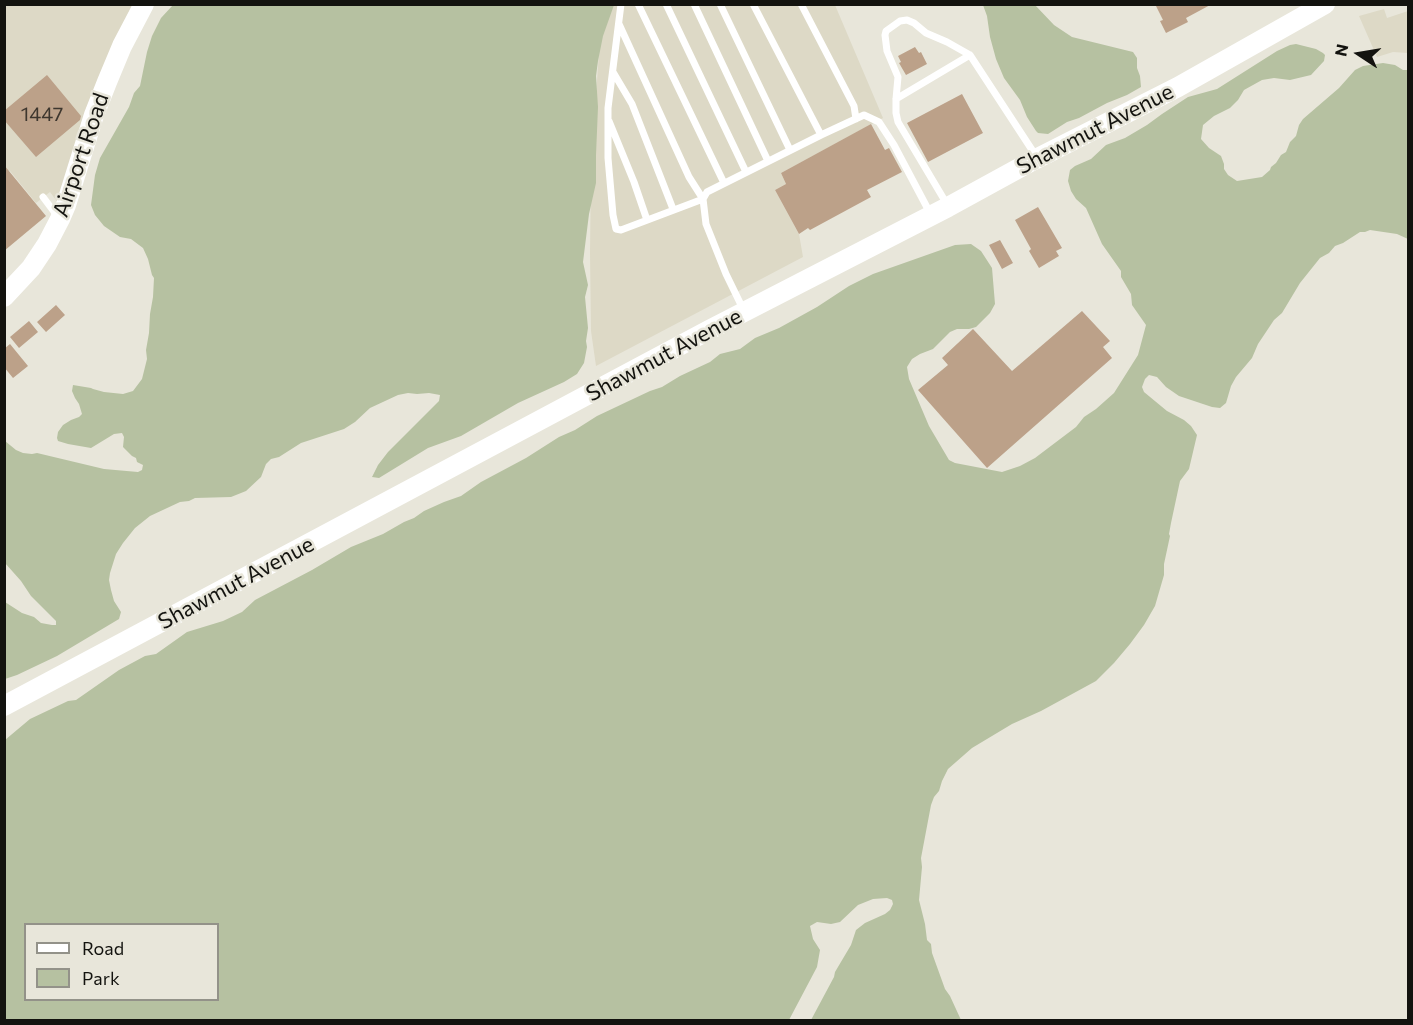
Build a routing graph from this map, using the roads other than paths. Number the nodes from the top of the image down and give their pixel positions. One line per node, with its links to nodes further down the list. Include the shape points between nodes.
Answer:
1 (144, 4): 26 (street, Airport Road, via 100,98)
2 (621, 4): 10 (lane)
3 (638, 4): 21 (lane)
4 (666, 4): 20 (lane)
5 (694, 4): 19 (lane)
6 (720, 4): 17 (lane)
7 (753, 4): 16 (lane)
8 (801, 4): 15 (lane, via 854,106)
9 (1325, 4): 18 (street, Shawmut Avenue, via 1178,87)
10 (619, 24): 12 (lane); 23 (lane, via 689,177)
11 (970, 54): 13 (lane); 13 (lane, via 927,33 914,22 900,21 885,35 898,77); 18 (lane)
12 (613, 72): 14 (lane); 24 (lane, via 632,105)
13 (896, 99): 25 (lane, via 898,122)
14 (608, 118): 27 (lane); 27 (lane, via 616,229)
15 (856, 118): 16 (lane); 25 (lane, via 864,115 879,122)
16 (820, 135): 17 (lane)
17 (790, 150): 19 (lane)
18 (1038, 158): 25 (street, Shawmut Avenue)
19 (768, 161): 20 (lane)
20 (746, 172): 21 (lane)
21 (724, 183): 23 (lane, via 707,192)
22 (43, 197): 26 (lane)
23 (703, 199): 24 (lane); 29 (lane, via 706,224)
24 (674, 209): 27 (lane)
25 (940, 211): 29 (street, Shawmut Avenue)
26 (60, 219): 28 (street, Airport Road, via 31,268)
27 (647, 220)
28 (4, 297)
29 (745, 312): 30 (street, Shawmut Avenue)
30 (4, 706)

